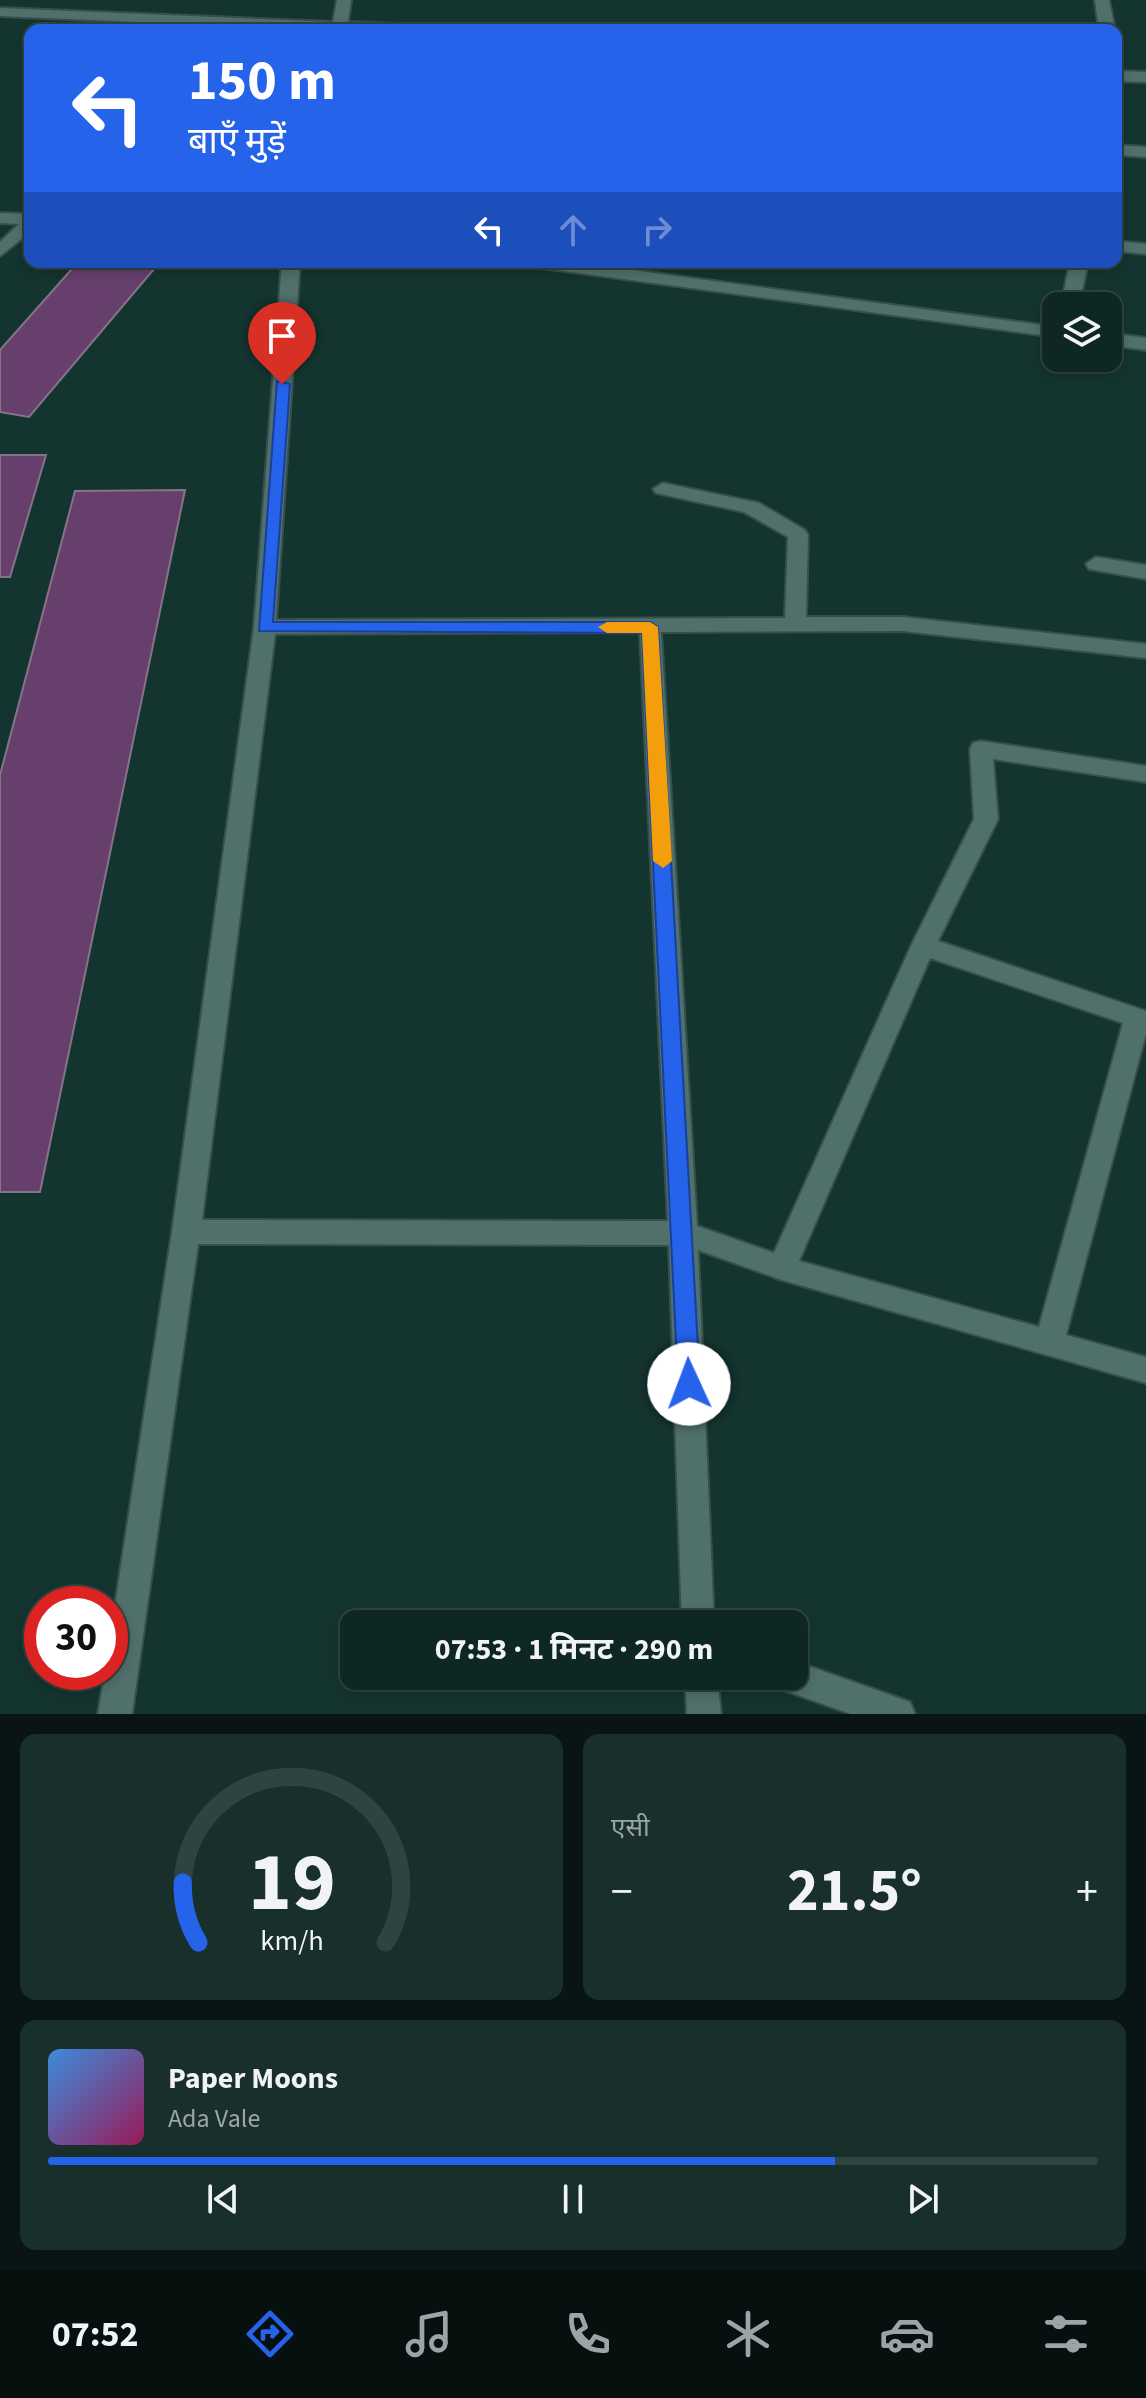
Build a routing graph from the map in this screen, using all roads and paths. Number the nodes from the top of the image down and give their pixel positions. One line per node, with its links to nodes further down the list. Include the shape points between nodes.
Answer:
1 (344, 0): 8 (street)
2 (1102, 0): 9 (street)
3 (58, 7): 4 (street); 7 (street)
4 (0, 12)
5 (0, 23): 6 (street)
6 (24, 24)
7 (285, 24)
8 (340, 24)
9 (1106, 24)
10 (1122, 63): 11 (street)
11 (1146, 65)
12 (1122, 76): 13 (street)
13 (1146, 77)
14 (1122, 150): 15 (street)
15 (1146, 152)
16 (0, 218): 17 (street)
17 (24, 220)
18 (24, 227): 21 (street)
19 (1122, 247): 20 (street)
20 (1146, 249)
21 (0, 251)
22 (291, 268): 33 (street)
23 (579, 268): 26 (street)
24 (1078, 268): 25 (street)
25 (1073, 292)
26 (1042, 330)
27 (1122, 341): 28 (street)
28 (1146, 344)
29 (663, 489): 32 (street, via 754,507 780,518 798,535)
30 (1096, 564): 31 (street)
31 (1146, 572)
32 (795, 624): 34 (street); 35 (street, via 903,624)
33 (265, 627): 34 (street); 39 (street)
34 (650, 627): 40 (street)
35 (1146, 651)
36 (1146, 774): 37 (street, via 981,749 986,819)
37 (923, 946): 38 (street); 41 (street)
38 (1142, 1019): 42 (street)
39 (186, 1232): 40 (street); 47 (street)
40 (683, 1233): 41 (street); 44 (street)
41 (782, 1268): 42 (street)
42 (1049, 1345): 43 (street)
43 (1146, 1370)
44 (697, 1610)
45 (808, 1682): 49 (street)
46 (702, 1690): 48 (street)
47 (115, 1714)
48 (704, 1714)
49 (898, 1714)

